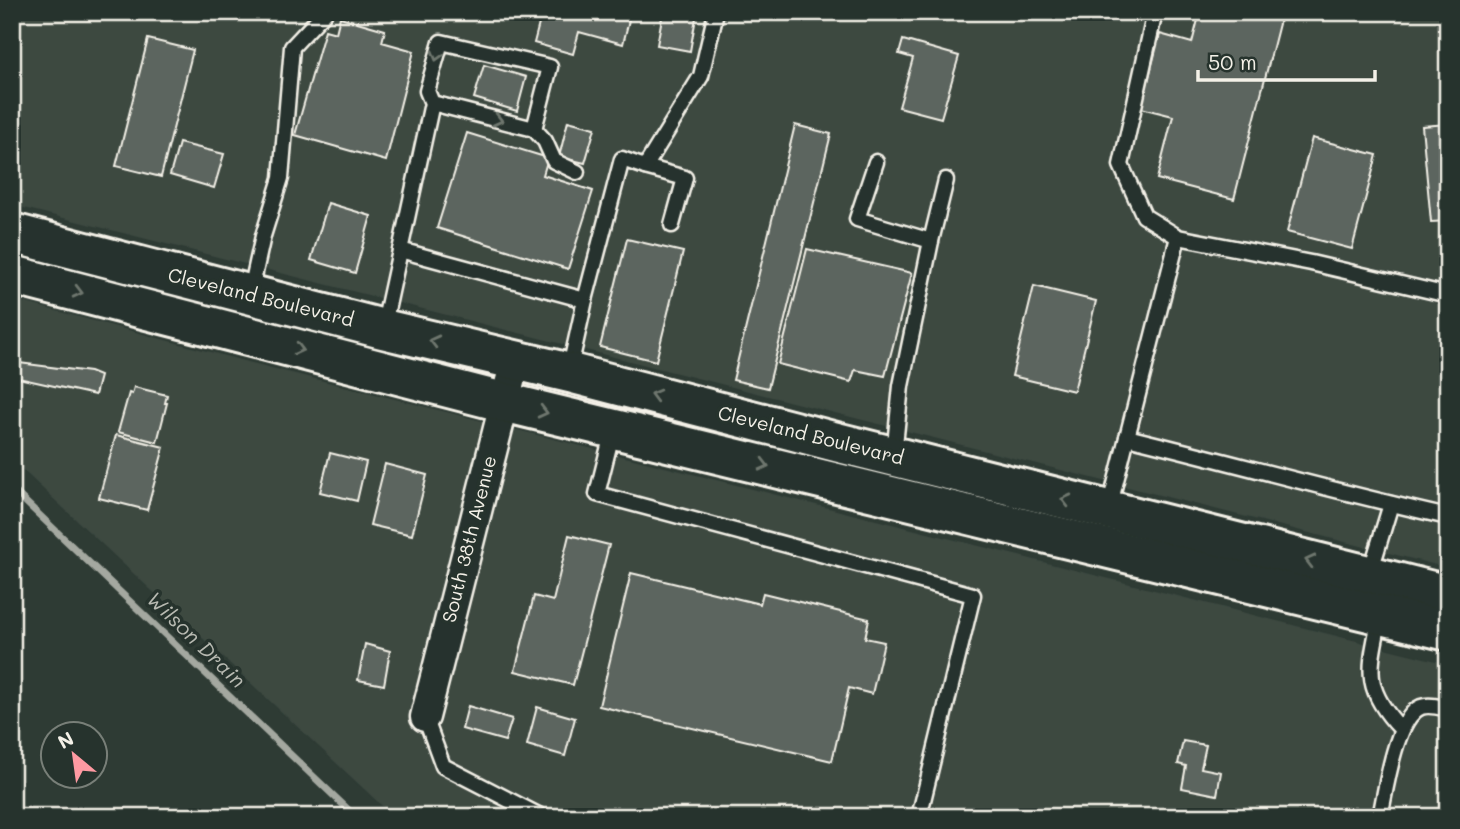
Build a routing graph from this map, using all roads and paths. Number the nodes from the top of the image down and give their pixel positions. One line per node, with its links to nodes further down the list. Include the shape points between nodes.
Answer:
1 (325, 12): 16 (lane, via 292,47 281,178)
2 (716, 12): 7 (lane, via 701,76)
3 (1155, 12): 12 (lane, via 1121,165 1144,216)
4 (432, 103): 5 (lane, one-way to 5); 5 (lane, one-way to 4, via 550,67 441,42 427,91); 14 (lane)
5 (534, 129): 8 (lane, via 554,161)
6 (876, 162): 13 (lane, via 857,219)
7 (645, 167): 10 (lane, via 685,178); 18 (lane, via 622,159)
8 (577, 172)
9 (946, 180): 13 (lane)
10 (672, 225)
11 (12, 233): 16 (main road, Cleveland Boulevard)
12 (1178, 237): 17 (lane); 24 (lane)
13 (931, 241): 25 (lane, via 901,386)
14 (400, 250): 18 (lane); 19 (lane)
15 (12, 275): 22 (main road, Cleveland Boulevard, one-way to 22)
16 (250, 295): 19 (main road, Cleveland Boulevard)
17 (1448, 295)
18 (585, 300): 21 (lane)
19 (383, 329): 20 (main road, Cleveland Boulevard, one-way to 19)
20 (514, 361): 21 (main road, Cleveland Boulevard); 22 (street, South 38th Avenue)
21 (569, 373): 25 (main road, Cleveland Boulevard, one-way to 21)
22 (503, 402): 23 (main road, Cleveland Boulevard, one-way to 23); 33 (street, South 38th Avenue)
23 (614, 429): 28 (main road, Cleveland Boulevard, one-way to 28); 36 (lane, via 597,494 973,594)
24 (1127, 437): 26 (lane); 28 (lane)
25 (894, 457): 28 (main road, Cleveland Boulevard, one-way to 25)
26 (1391, 505): 27 (lane); 29 (lane)
27 (1448, 517)
28 (1104, 529): 29 (main road, Cleveland Boulevard)
29 (1374, 595): 30 (main road, Cleveland Boulevard); 31 (main road, Cleveland Boulevard); 34 (lane, via 1371,676 1380,702)
30 (1448, 595)
31 (1448, 631)
32 (1448, 709): 34 (lane, via 1422,707)
33 (425, 716): 35 (lane, via 443,766)
34 (1401, 729): 37 (lane)
35 (542, 817)
36 (919, 817)
37 (1380, 817)

